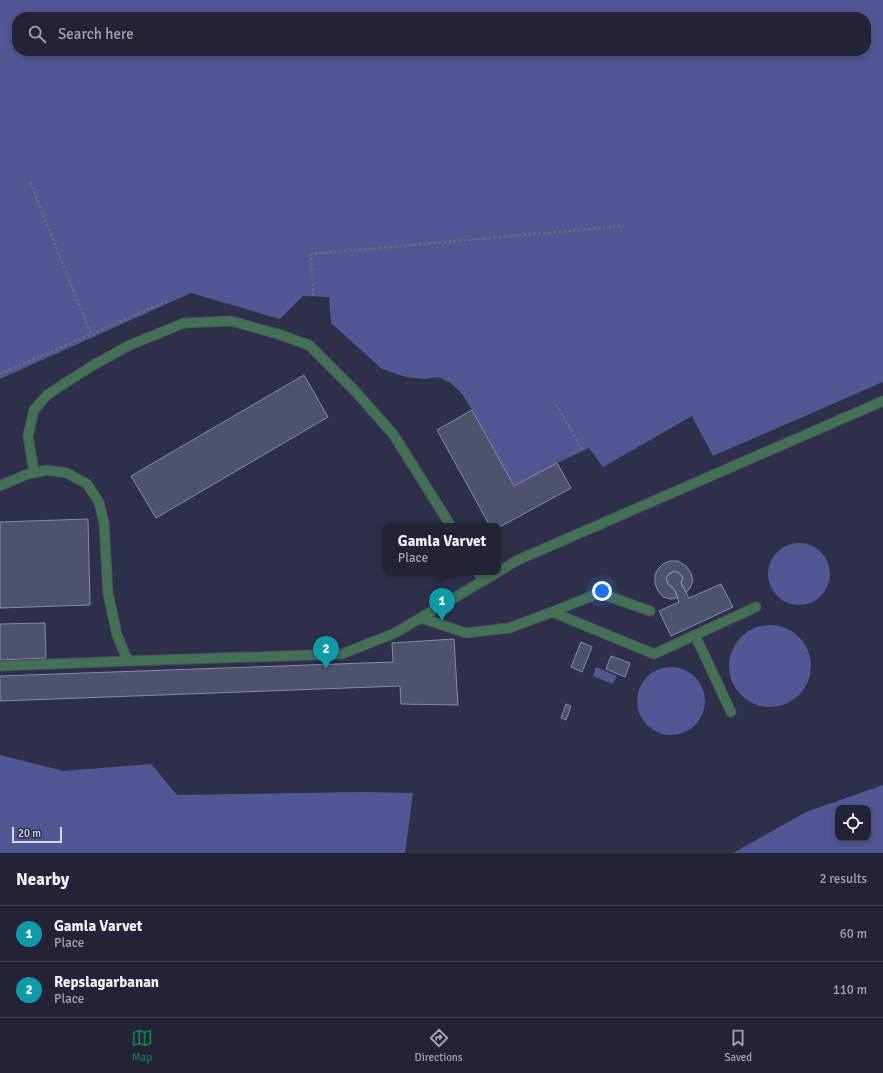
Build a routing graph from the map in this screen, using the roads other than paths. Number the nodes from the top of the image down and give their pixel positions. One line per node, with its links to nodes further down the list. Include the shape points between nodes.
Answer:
1 (883, 401): 5 (lane, via 518,560)
2 (34, 472): 3 (lane); 4 (lane, via 28,436 34,410 48,394 130,345 184,323 232,321 309,345 394,434); 14 (lane, via 47,470 67,473 87,484 99,502 104,523 108,593 116,635)
3 (0, 486)
4 (449, 523)
5 (501, 570)
6 (480, 575): 8 (lane)
7 (493, 575): 8 (lane)
8 (483, 581): 12 (lane)
9 (756, 607): 13 (lane)
10 (650, 611): 11 (lane, via 599,593)
11 (552, 612): 12 (lane, via 509,628 466,632); 13 (lane, via 654,654)
12 (421, 618): 14 (lane, via 395,633 342,654)
13 (695, 635): 16 (lane)
14 (128, 661): 15 (lane)
15 (0, 666)
16 (731, 712)

